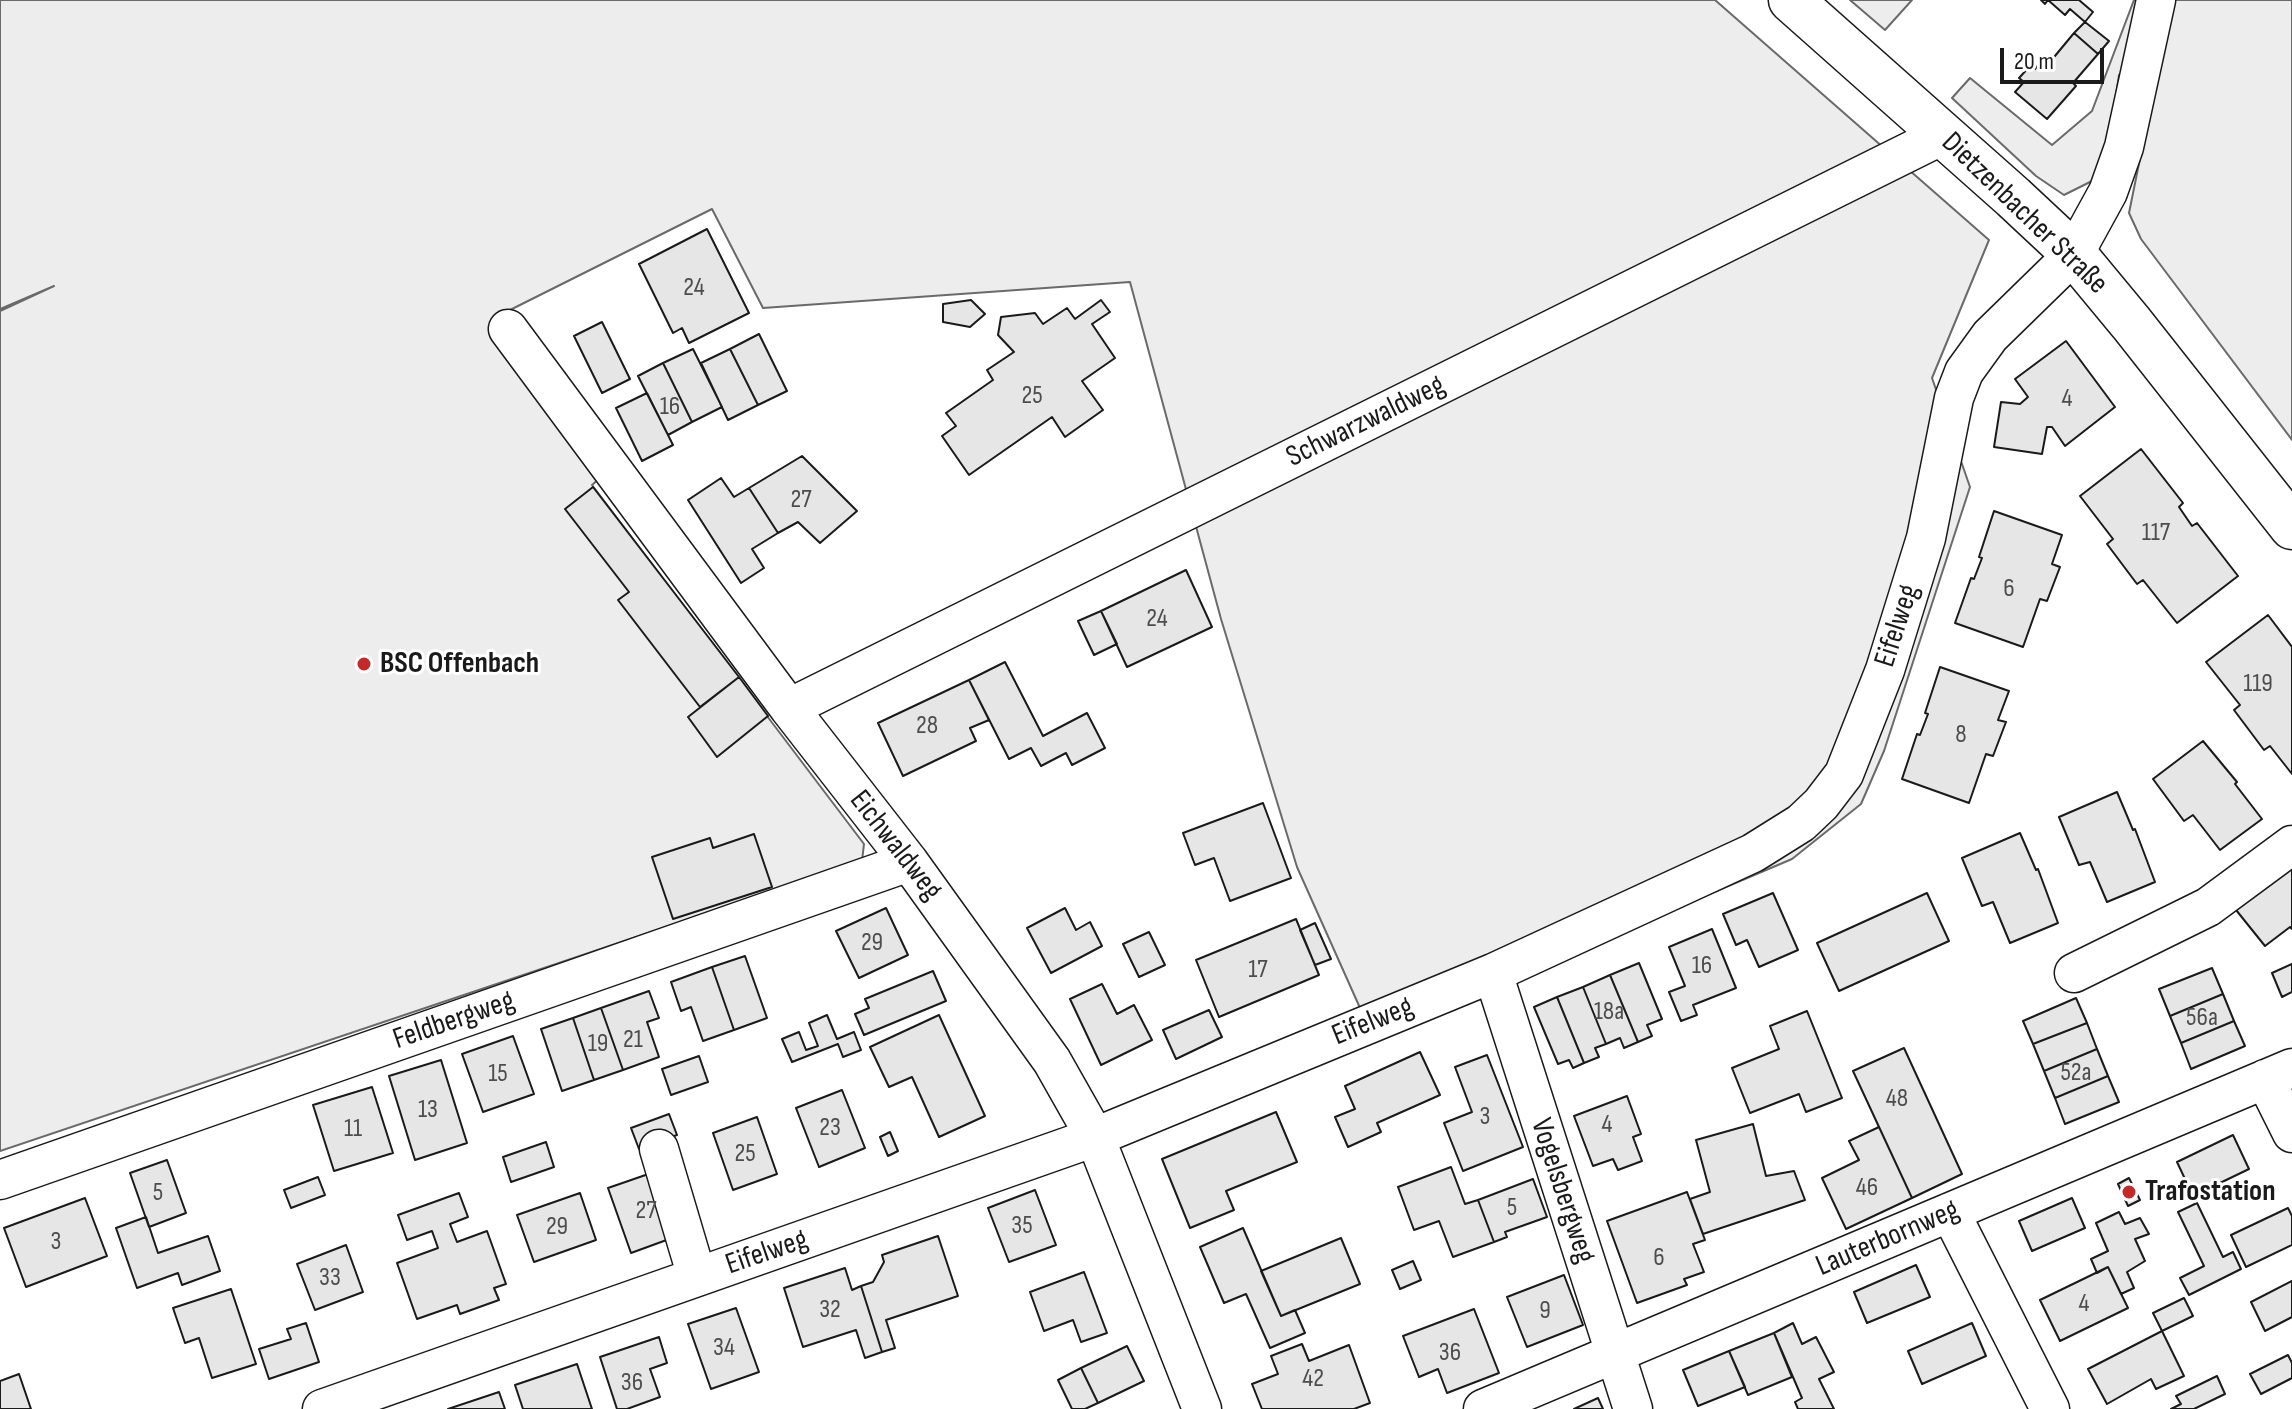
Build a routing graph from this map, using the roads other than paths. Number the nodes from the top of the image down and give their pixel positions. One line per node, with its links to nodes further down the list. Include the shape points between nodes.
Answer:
1 (1791, 0): 3 (main road, Dietzenbacher Straße)
2 (2156, 0): 4 (street, Eifelweg, via 2116,173)
3 (1943, 135): 4 (main road, Dietzenbacher Straße); 7 (street, Schwarzwaldweg)
4 (2074, 254): 6 (main road, Dietzenbacher Straße); 10 (street, Eifelweg, via 1990,336 1964,372 1926,538 1899,628 1844,774 1821,804 1753,853)
5 (508, 329): 7 (street, Eichwaldweg)
6 (2292, 527)
7 (789, 708): 9 (street, Eichwaldweg)
8 (2292, 845): 11 (street, via 2208,907)
9 (909, 862): 14 (street, Eichwaldweg, via 1052,1061); 16 (street, Feldbergweg)
10 (1493, 973): 14 (street, Eifelweg); 19 (street, Vogelsbergweg)
11 (2074, 973)
12 (2278, 1073): 13 (street); 17 (street, Lauterbornweg)
13 (2292, 1133)
14 (1095, 1137): 18 (street, Eifelweg); 21 (street, Eichwaldweg)
15 (659, 1149): 18 (street)
16 (0, 1180)
17 (1950, 1212): 19 (street, Lauterbornweg); 24 (street)
18 (697, 1277): 20 (street, Eifelweg)
19 (1614, 1355): 22 (street, Lauterbornweg); 23 (street, Vogelsbergweg)
20 (322, 1409)
21 (1202, 1409)
22 (1483, 1409)
23 (1633, 1409)
24 (2050, 1409)

